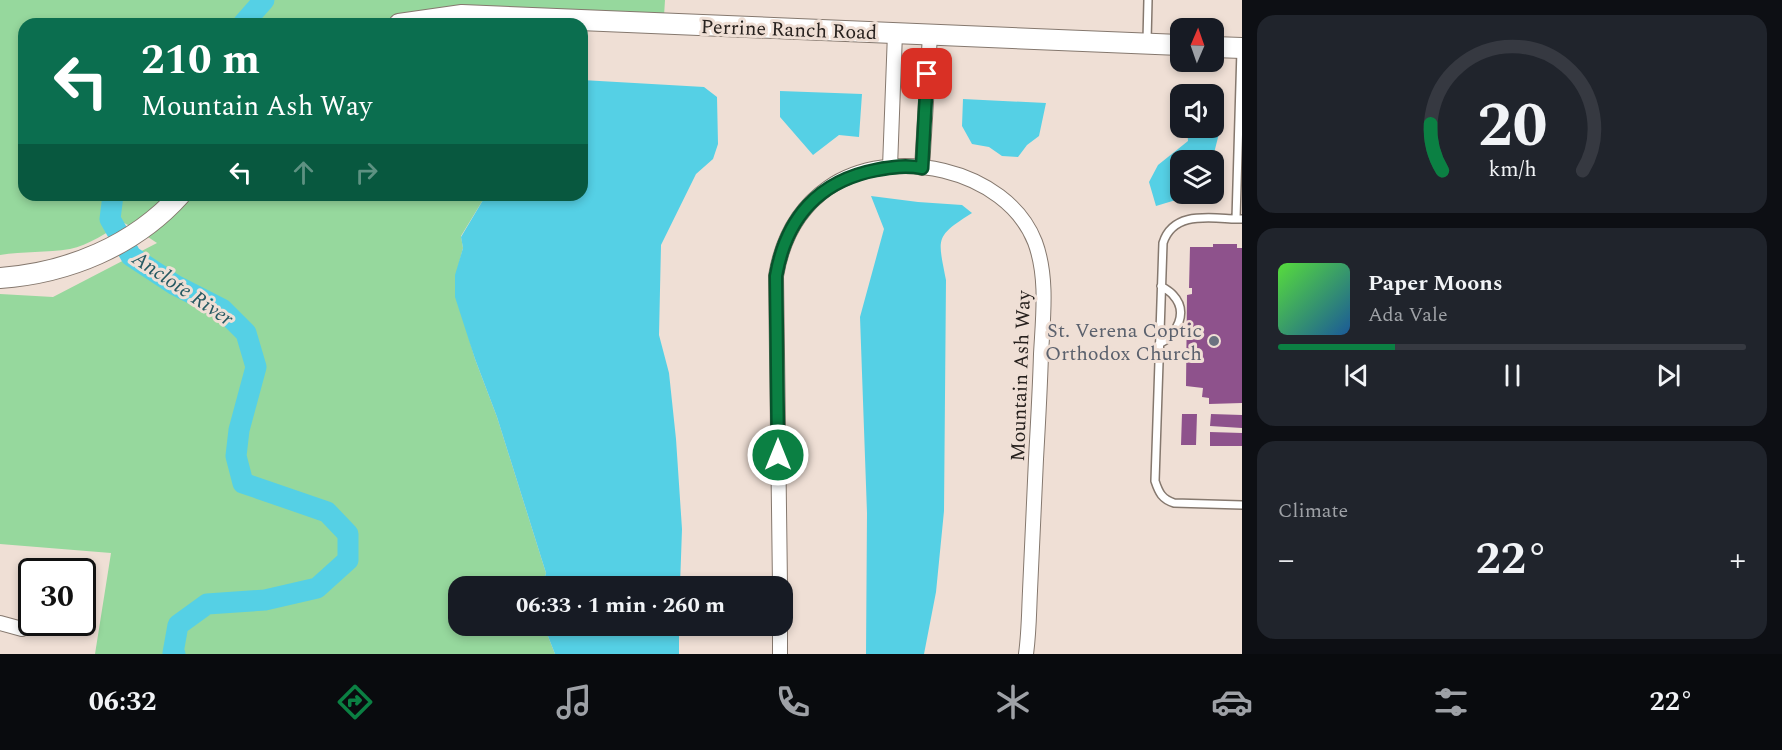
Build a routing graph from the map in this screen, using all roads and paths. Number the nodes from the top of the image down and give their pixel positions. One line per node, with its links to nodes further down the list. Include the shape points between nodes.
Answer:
1 (1148, 0): 7 (lane)
2 (441, 18): 3 (street, Perrine Ranch Road, via 462,15)
3 (534, 18)
4 (588, 20): 5 (street, Perrine Ranch Road)
5 (895, 33): 6 (street, Perrine Ranch Road); 11 (street)
6 (930, 35): 7 (street, Perrine Ranch Road); 12 (street)
7 (1146, 44): 8 (street, Perrine Ranch Road)
8 (1170, 45)
9 (1224, 47): 10 (street)
10 (1242, 48): 14 (lane)
11 (890, 167): 12 (street, Mountain Ash Way); 19 (street, Mountain Ash Way, via 853,175 828,188 799,216 781,251 776,276)
12 (915, 167): 24 (street, Mountain Ash Way, via 969,178 1003,198 1028,227 1041,263 1042,336)
13 (174, 201): 15 (street, via 145,226 89,258 66,267)
14 (1239, 219): 16 (lane, via 1186,219 1174,225 1162,243)
15 (0, 278)
16 (1161, 286): 17 (lane); 17 (lane, via 1178,302 1179,319 1174,333)
17 (1159, 344): 18 (lane, via 1155,465 1158,492 1165,500 1174,502)
18 (1242, 505)
19 (780, 576)
20 (0, 623): 21 (street)
21 (18, 628)
22 (780, 636): 23 (street)
23 (780, 654)
24 (1026, 654)

